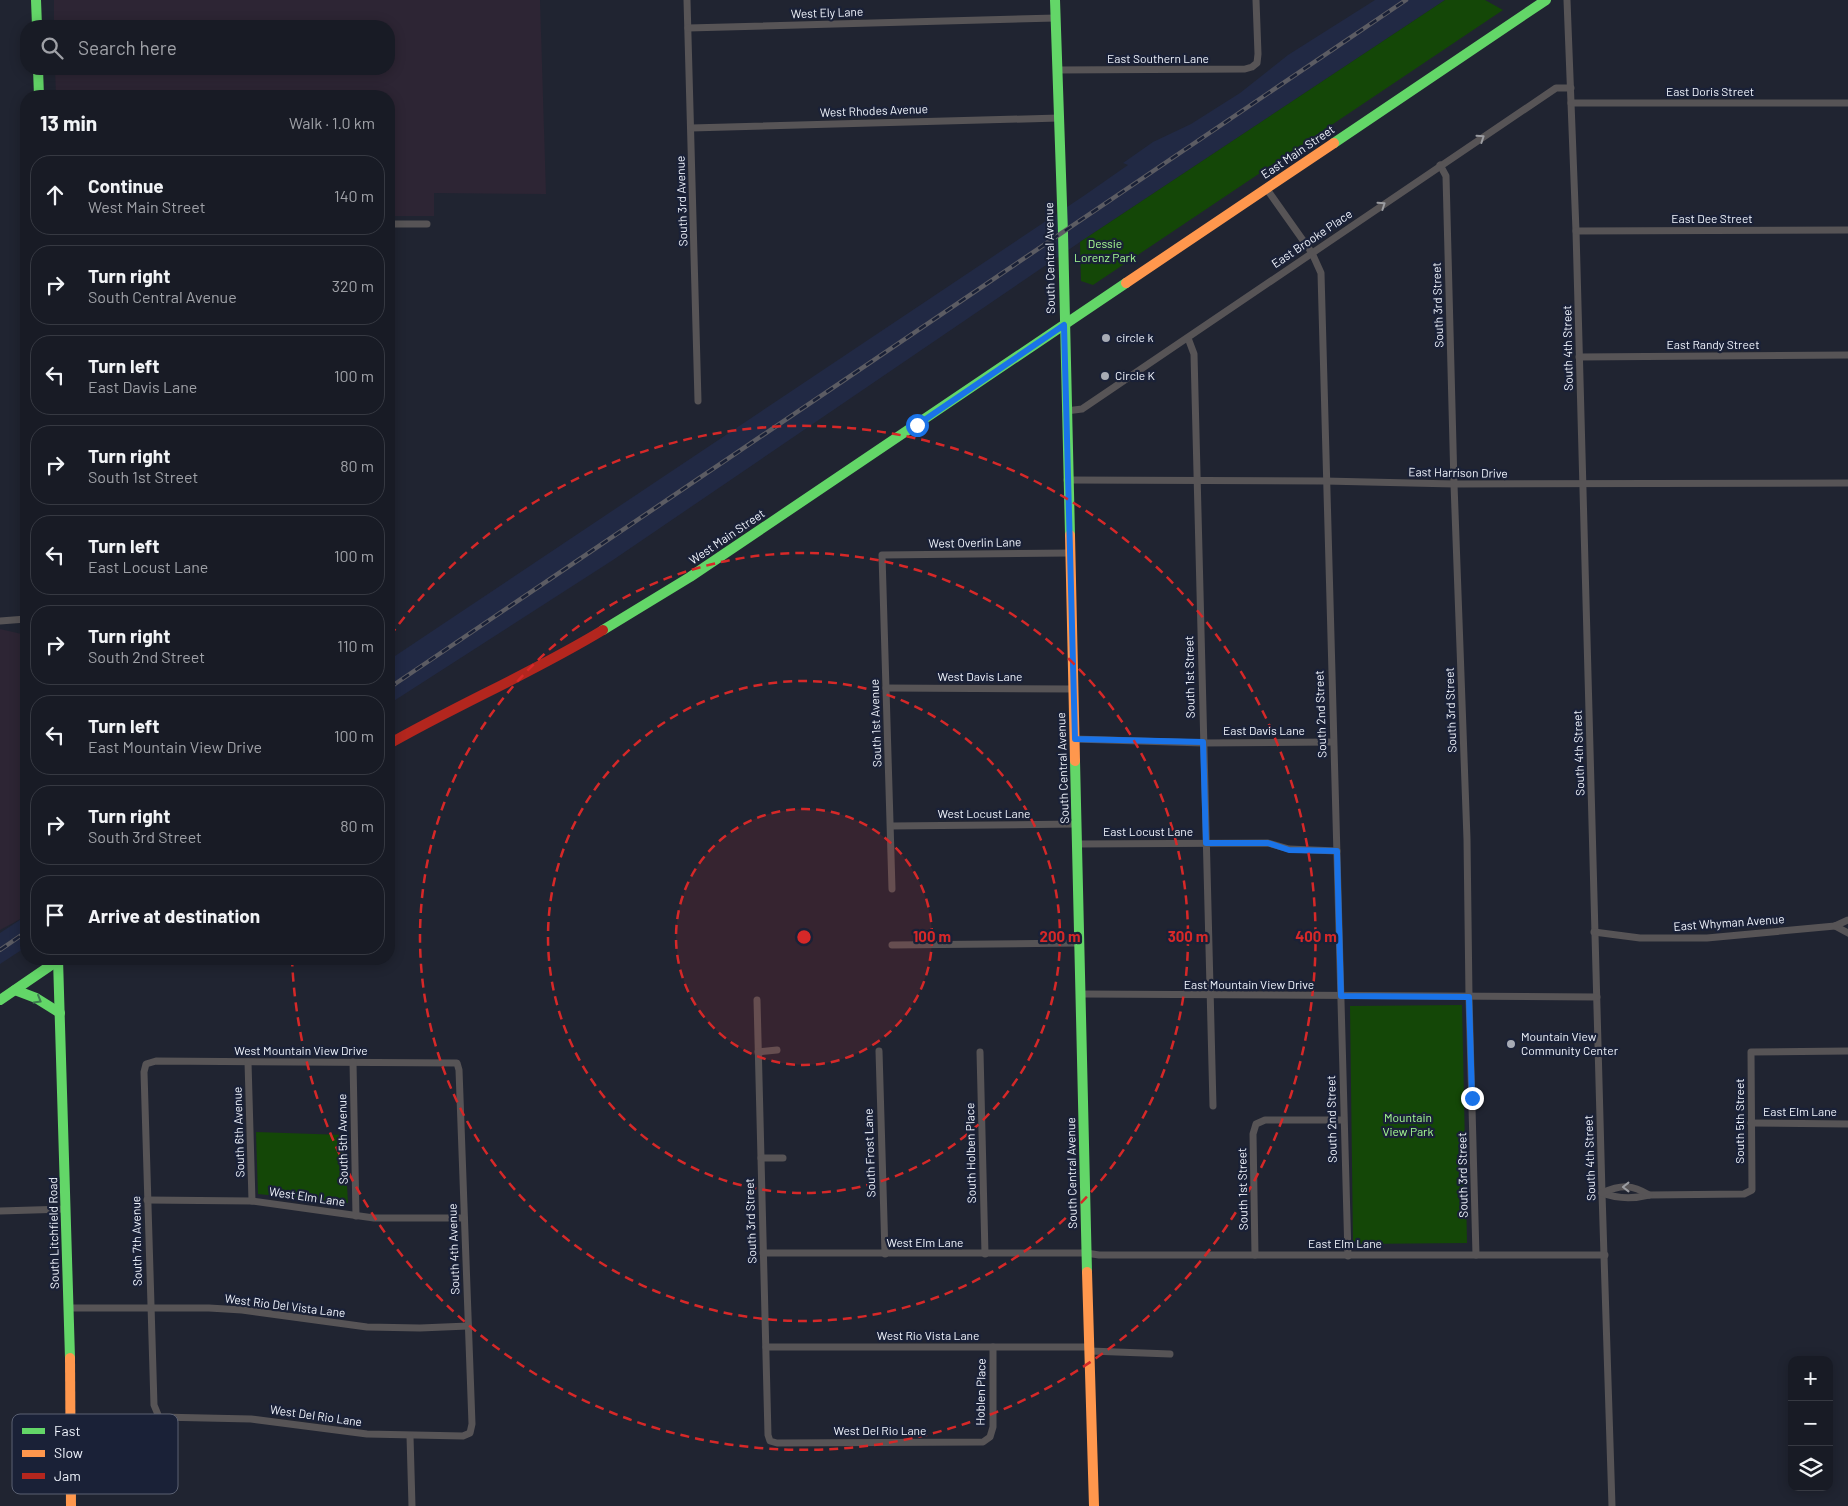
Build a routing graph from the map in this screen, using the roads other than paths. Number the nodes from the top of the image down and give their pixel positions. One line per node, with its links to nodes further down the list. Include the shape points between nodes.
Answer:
1 (36, 0): 8 (main road)
2 (687, 0): 9 (street, South 3rd Avenue)
3 (1055, 0): 7 (main road, South Central Avenue)
4 (1256, 0): 10 (street, East Southern Lane, via 1257,63 1245,70)
5 (1546, 0): 19 (main road, East Main Street)
6 (1567, 0): 12 (street, South 4th Street)
7 (1056, 18): 9 (street, West Ely Lane); 10 (main road, South Central Avenue)
8 (37, 20)
9 (688, 28): 17 (street, South 3rd Avenue)
10 (1057, 70): 16 (main road, South Central Avenue)
11 (38, 75): 13 (main road)
12 (1571, 88): 14 (street, South 4th Street); 18 (street, East Brooke Place, one-way to 12, via 1556,88)
13 (39, 90)
14 (1571, 103): 15 (street, East Doris Street); 23 (street, South 4th Street)
15 (1848, 103)
16 (1059, 118): 17 (street, West Rhodes Avenue); 25 (main road, South Central Avenue)
17 (691, 128): 29 (street, South 3rd Avenue)
18 (1440, 165): 24 (street, East Brooke Place, one-way to 18); 35 (street, South 3rd Street, via 1446,176)
19 (1266, 188): 24 (street, South 2nd Street); 25 (main road, East Main Street)
20 (395, 224): 21 (street)
21 (427, 224)
22 (1848, 230): 23 (street, East Dee Street)
23 (1576, 231): 28 (street, South 4th Street)
24 (1312, 253): 26 (street, East Brooke Place); 33 (street, South 2nd Street, via 1321,273)
25 (1064, 325): 30 (main road, South Central Avenue); 44 (main road, West Main Street, via 629,616 564,654)
26 (1188, 338): 30 (street, East Brooke Place, via 1082,410); 32 (street, South 1st Street, via 1194,354)
27 (1848, 355): 28 (street, East Randy Street)
28 (1579, 357): 36 (street, South 4th Street)
29 (698, 400)
30 (1066, 412): 31 (main road, South Central Avenue)
31 (1067, 480): 32 (street, East Harrison Drive); 37 (main road, South Central Avenue)
32 (1196, 481): 33 (street, East Harrison Drive); 45 (street, South 1st Street)
33 (1325, 481): 35 (street, East Harrison Drive); 46 (street, South 2nd Street)
34 (1848, 483): 36 (street, East Harrison Drive)
35 (1454, 484): 36 (street, East Harrison Drive); 65 (street, South 3rd Street, via 1468,839)
36 (1582, 484): 55 (street, South 4th Street)
37 (1070, 553): 38 (street, West Overlin Lane); 42 (main road, South Central Avenue)
38 (882, 555): 41 (street, South 1st Avenue)
39 (20, 620): 40 (street)
40 (0, 622)
41 (886, 688): 42 (street, West Davis Lane); 48 (street, South 1st Avenue)
42 (1074, 689): 43 (main road, South Central Avenue)
43 (1075, 739): 45 (street, East Davis Lane); 47 (main road, South Central Avenue)
44 (395, 741)
45 (1203, 742): 46 (street, East Davis Lane); 49 (street, South 1st Street)
46 (1333, 742): 51 (street, South 2nd Street)
47 (1077, 824): 48 (street, West Locust Lane); 50 (main road, South Central Avenue)
48 (891, 826): 52 (street, South 1st Avenue)
49 (1206, 843): 50 (street, East Locust Lane); 51 (street, East Locust Lane, via 1268,843 1289,850); 63 (street, South 1st Street)
50 (1078, 844): 57 (main road, South Central Avenue)
51 (1337, 851): 64 (street, South 2nd Street)
52 (892, 889)
53 (1848, 920): 54 (street, East Whyman Avenue)
54 (1835, 926): 55 (street, East Whyman Avenue, via 1707,938 1640,938); 56 (street)
55 (1594, 932): 66 (street, South 4th Street)
56 (1848, 933)
57 (1079, 943): 58 (street); 62 (main road, South Central Avenue)
58 (892, 945)
59 (50, 965): 61 (main road)
60 (59, 965): 69 (main road, South Litchfield Road)
61 (15, 990): 67 (main road); 69 (main road, one-way to 69)
62 (1081, 994): 63 (street, East Mountain View Drive); 94 (main road, South Central Avenue)
63 (1211, 996): 64 (street, East Mountain View Drive); 79 (street, South 1st Street)
64 (1341, 996): 65 (street, East Mountain View Drive); 80 (street, South 2nd Street)
65 (1469, 997): 66 (street, East Mountain View Drive); 98 (street, South 3rd Street)
66 (1597, 997): 85 (street, South 4th Street)
67 (0, 1000)
68 (757, 1000): 73 (street, South 3rd Street)
69 (60, 1013): 89 (main road, South Litchfield Road)
70 (777, 1050): 73 (street)
71 (879, 1051): 95 (street, South Frost Lane)
72 (1848, 1051): 81 (street, South 5th Street, via 1751,1052)
73 (758, 1052): 83 (street, South 3rd Street)
74 (980, 1052): 96 (street, South Holben Place)
75 (248, 1062): 76 (street, West Mountain View Drive); 77 (street, West Mountain View Drive); 88 (street, South 6th Avenue)
76 (353, 1062): 78 (street, West Mountain View Drive); 91 (street, South 5th Avenue)
77 (146, 1064): 87 (street, South 7th Avenue)
78 (456, 1064): 92 (street, South 4th Avenue, via 459,1070)
79 (1213, 1106)
80 (1343, 1120): 97 (street, South 1st Street, via 1265,1120 1256,1124 1253,1134); 100 (street, South 2nd Street)
81 (1751, 1123): 82 (street, East Elm Lane); 86 (street, South 5th Street, via 1752,1190 1744,1194)
82 (1848, 1124)
83 (761, 1158): 84 (street); 93 (street, South 3rd Street)
84 (783, 1158)
85 (1602, 1193): 86 (street, via 1614,1198); 86 (street, one-way to 85, via 1637,1187 1616,1187); 99 (street, South 4th Street)
86 (1649, 1195)
87 (147, 1200): 88 (street, West Elm Lane); 102 (street, South 7th Avenue)
88 (252, 1201): 91 (street, West Elm Lane)
89 (66, 1209): 90 (street); 101 (main road, South Litchfield Road)
90 (0, 1211)
91 (356, 1216): 92 (street, West Elm Lane)
92 (464, 1218): 103 (street, South 4th Avenue)
93 (764, 1253): 95 (street, West Elm Lane); 104 (street, South 3rd Street)
94 (1086, 1253): 96 (street, West Elm Lane); 97 (street, East Elm Lane); 106 (main road, South Central Avenue)
95 (885, 1254): 96 (street, West Elm Lane)
96 (985, 1254)
97 (1255, 1255): 100 (street, East Elm Lane)
98 (1476, 1255): 99 (street, East Elm Lane); 100 (street, East Elm Lane)
99 (1605, 1255): 117 (street, South 4th Street)
100 (1348, 1256)
101 (69, 1308): 102 (street, West Rio Del Vista Lane); 108 (main road, South Litchfield Road)
102 (150, 1308): 103 (street, West Rio Del Vista Lane, via 242,1310 368,1327); 109 (street, South 7th Avenue, via 154,1405)
103 (468, 1326): 111 (street, South 4th Avenue)
104 (766, 1347): 105 (street, West Rio Vista Lane); 114 (street, South 3rd Street)
105 (992, 1347): 106 (street, West Rio Vista Lane); 113 (street, Hoblen Place, via 993,1427)
106 (1090, 1349): 107 (street, West Rio Vista Lane); 116 (main road, South Central Avenue)
107 (1170, 1354)
108 (70, 1414)
109 (158, 1414)
110 (178, 1417): 112 (street, West Del Rio Lane, via 251,1419 367,1434)
111 (470, 1433): 112 (street, West Del Rio Lane, via 463,1436)
112 (410, 1436): 115 (street)
113 (990, 1437): 114 (street, West Del Rio Lane, via 983,1442)
114 (770, 1441)
115 (412, 1506)
116 (1094, 1506)
117 (1612, 1506)

